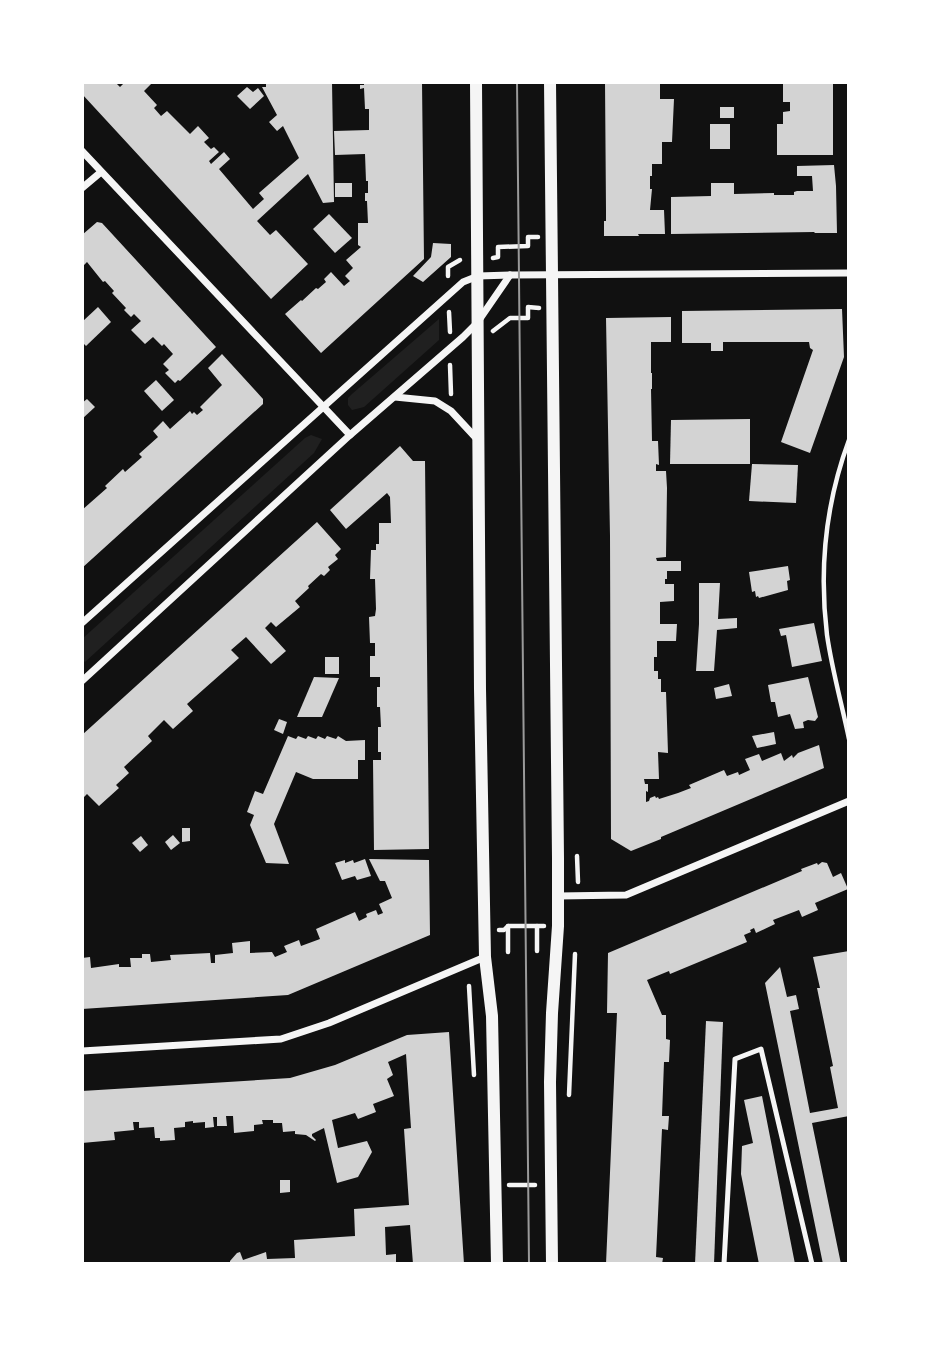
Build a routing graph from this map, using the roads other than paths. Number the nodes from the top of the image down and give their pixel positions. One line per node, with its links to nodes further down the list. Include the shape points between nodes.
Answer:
1 (476, 82): 9 (street)
2 (550, 82): 8 (street)
3 (82, 151): 4 (street)
4 (101, 172): 5 (street); 12 (street)
5 (82, 188)
6 (849, 273): 8 (street)
7 (510, 275): 8 (street); 9 (street); 10 (street)
8 (552, 275): 18 (street)
9 (478, 276): 10 (street); 12 (street, via 463,282)
10 (477, 323): 11 (street); 14 (street)
11 (396, 397): 13 (street); 14 (street, via 435,401)
12 (325, 407): 13 (street); 15 (street)
13 (350, 435): 16 (street)
14 (478, 439): 19 (street)
15 (82, 623)
16 (83, 679)
17 (849, 801): 18 (street, via 626,895)
18 (558, 896): 22 (street, via 550,1056)
19 (485, 957): 20 (street, via 281,1039); 21 (street, via 492,1016)
20 (82, 1051)
21 (497, 1264)
22 (552, 1264)
23 (724, 1264): 24 (lane, via 735,1059 761,1049)
24 (812, 1264)

